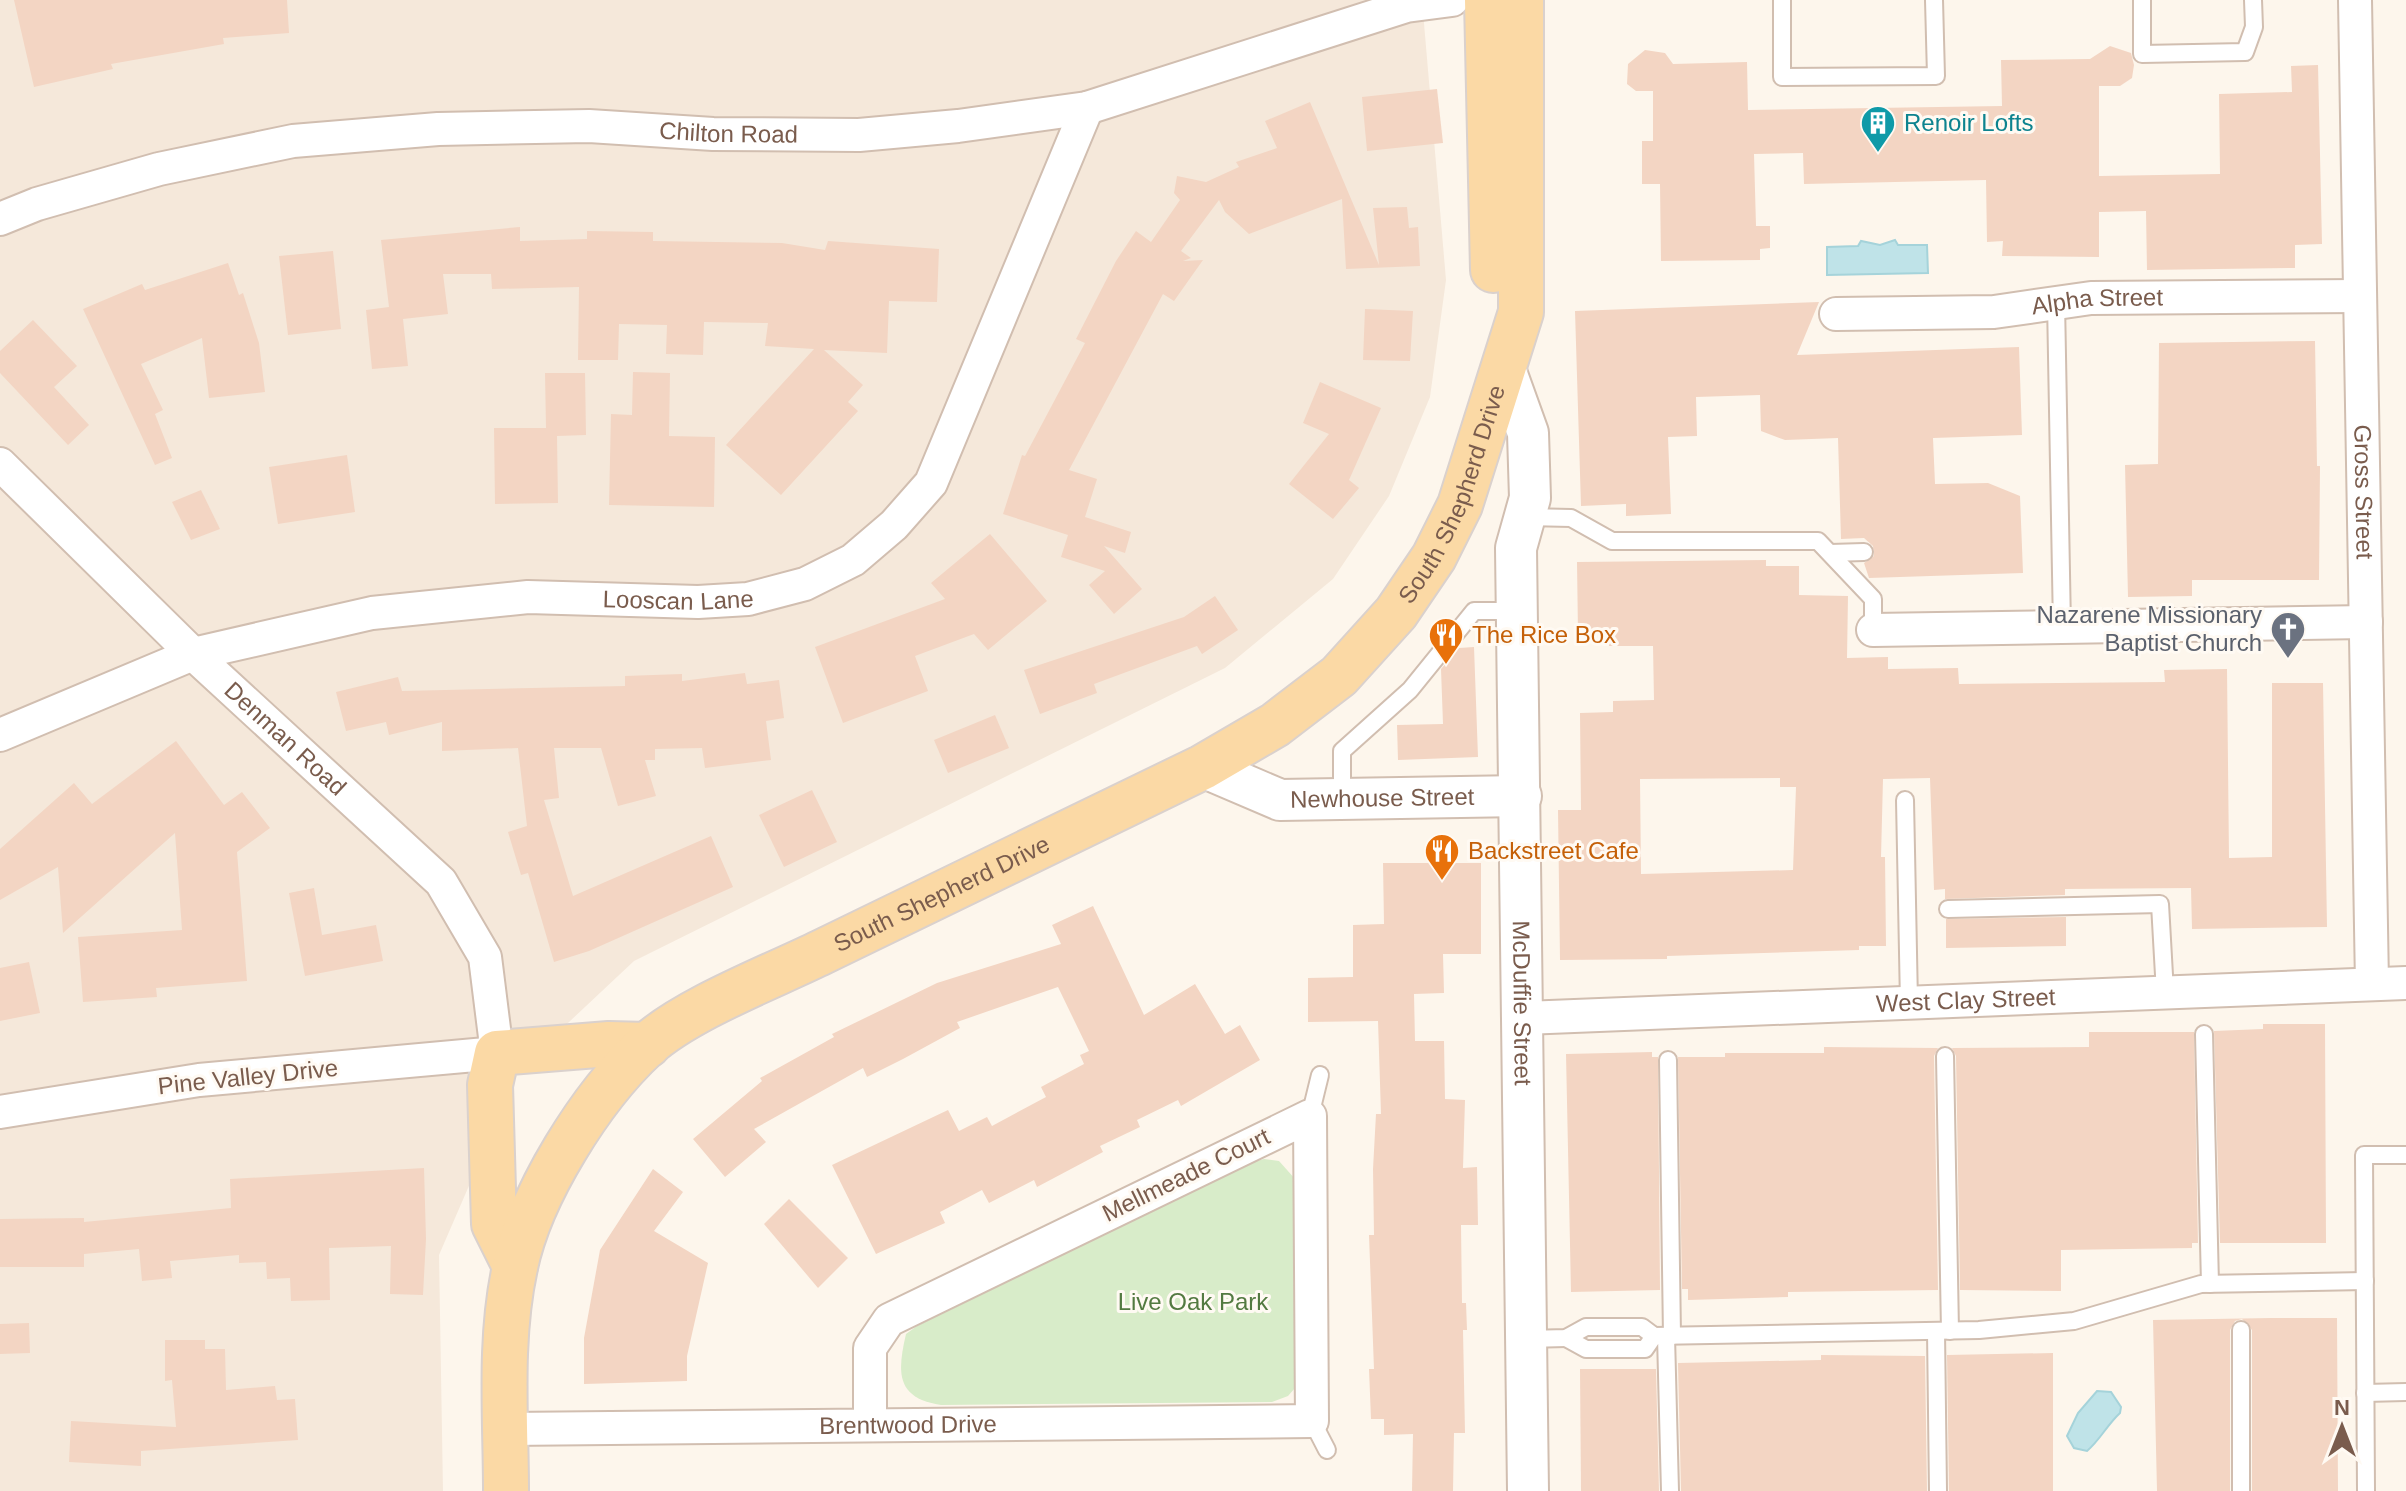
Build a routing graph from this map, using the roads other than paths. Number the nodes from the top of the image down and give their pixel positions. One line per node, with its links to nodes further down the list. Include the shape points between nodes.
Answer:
1 (1452, 0): 9 (street, Chilton Road, via 1406,6)
2 (1487, 0): 14 (main road, South Shepherd Drive, via 1492,310)
3 (1521, 0): 14 (main road, South Shepherd Drive, via 1521,312)
4 (1782, 0): 5 (lane, via 1782,77 1936,76)
5 (1934, 0)
6 (2142, 0): 7 (lane, via 2142,54 2245,52 2254,27)
7 (2253, 0)
8 (2355, 0): 11 (street, Gross Street)
9 (1087, 108): 10 (street, Chilton Road, via 859,135 589,126 438,129 293,141 159,169); 23 (street, Looscan Lane, via 931,483 853,560 805,584 748,599 528,597 403,609)
10 (0, 219)
11 (2360, 296): 12 (street, Alpha Street); 20 (street, Gross Street)
12 (2056, 302): 13 (street, Alpha Street, via 1994,312); 21 (lane)
13 (1836, 314)
14 (1506, 365): 16 (street, McDuffie Street, via 1528,433); 25 (main road, South Shepherd Drive, via 1460,505 1434,557 1396,613 1339,676 1275,725)
15 (0, 464): 23 (street, Denman Road)
16 (1526, 517): 18 (lane, via 1571,518 1612,541 1818,541); 19 (street, McDuffie Street, via 1516,548)
17 (1864, 552): 18 (lane)
18 (1830, 553): 22 (lane, via 1873,599)
19 (1518, 611): 26 (street, McDuffie Street); 27 (lane, via 1474,611 1410,690 1342,751)
20 (2366, 622): 21 (street); 31 (street, Gross Street)
21 (2062, 627): 22 (street)
22 (1873, 630)
23 (193, 654): 24 (street, Looscan Lane); 37 (street, Denman Road, via 441,882 485,957)
24 (0, 735)
25 (1203, 767): 27 (street, Newhouse Street, via 1280,800); 36 (main road, South Shepherd Drive, via 734,995)
26 (1521, 796): 27 (street, Newhouse Street); 34 (street, McDuffie Street)
27 (1342, 799)
28 (1905, 800): 33 (lane)
29 (1948, 909): 32 (lane, via 2160,904)
30 (2406, 983): 31 (street, West Clay Street)
31 (2372, 984): 32 (street, West Clay Street)
32 (2165, 993): 33 (street, West Clay Street)
33 (1909, 1003): 34 (street, West Clay Street)
34 (1524, 1018): 50 (street, McDuffie Street)
35 (2204, 1034): 46 (lane)
36 (648, 1045): 37 (main road); 44 (main road, South Shepherd Drive, via 565,1147)
37 (497, 1053): 41 (street, Pine Valley Drive, via 199,1080); 44 (main road, via 490,1085 494,1224)
38 (1945, 1056): 48 (lane)
39 (1668, 1060): 49 (lane)
40 (1320, 1075): 42 (lane)
41 (0, 1112)
42 (1310, 1116): 53 (street, Mellmeade Court); 54 (street, Mellmeade Court, via 889,1320 870,1348)
43 (2406, 1155): 45 (lane, via 2364,1155)
44 (515, 1266): 55 (main road, South Shepherd Drive, via 506,1339)
45 (2365, 1281): 46 (lane); 52 (lane)
46 (2210, 1284): 48 (lane, via 2074,1321)
47 (2241, 1330): 61 (lane)
48 (1943, 1331): 49 (lane); 60 (lane)
49 (1664, 1336): 50 (lane, via 1642,1327 1586,1327 1566,1338); 59 (lane)
50 (1527, 1339): 58 (street, McDuffie Street)
51 (2406, 1392): 52 (lane)
52 (2365, 1393): 62 (lane)
53 (1312, 1421): 54 (street, Brentwood Drive); 56 (lane)
54 (870, 1425): 55 (street, Brentwood Drive)
55 (506, 1429): 57 (main road, South Shepherd Drive)
56 (1327, 1450)
57 (506, 1491)
58 (1528, 1491)
59 (1670, 1491)
60 (1938, 1491)
61 (2241, 1491)
62 (2366, 1491)

